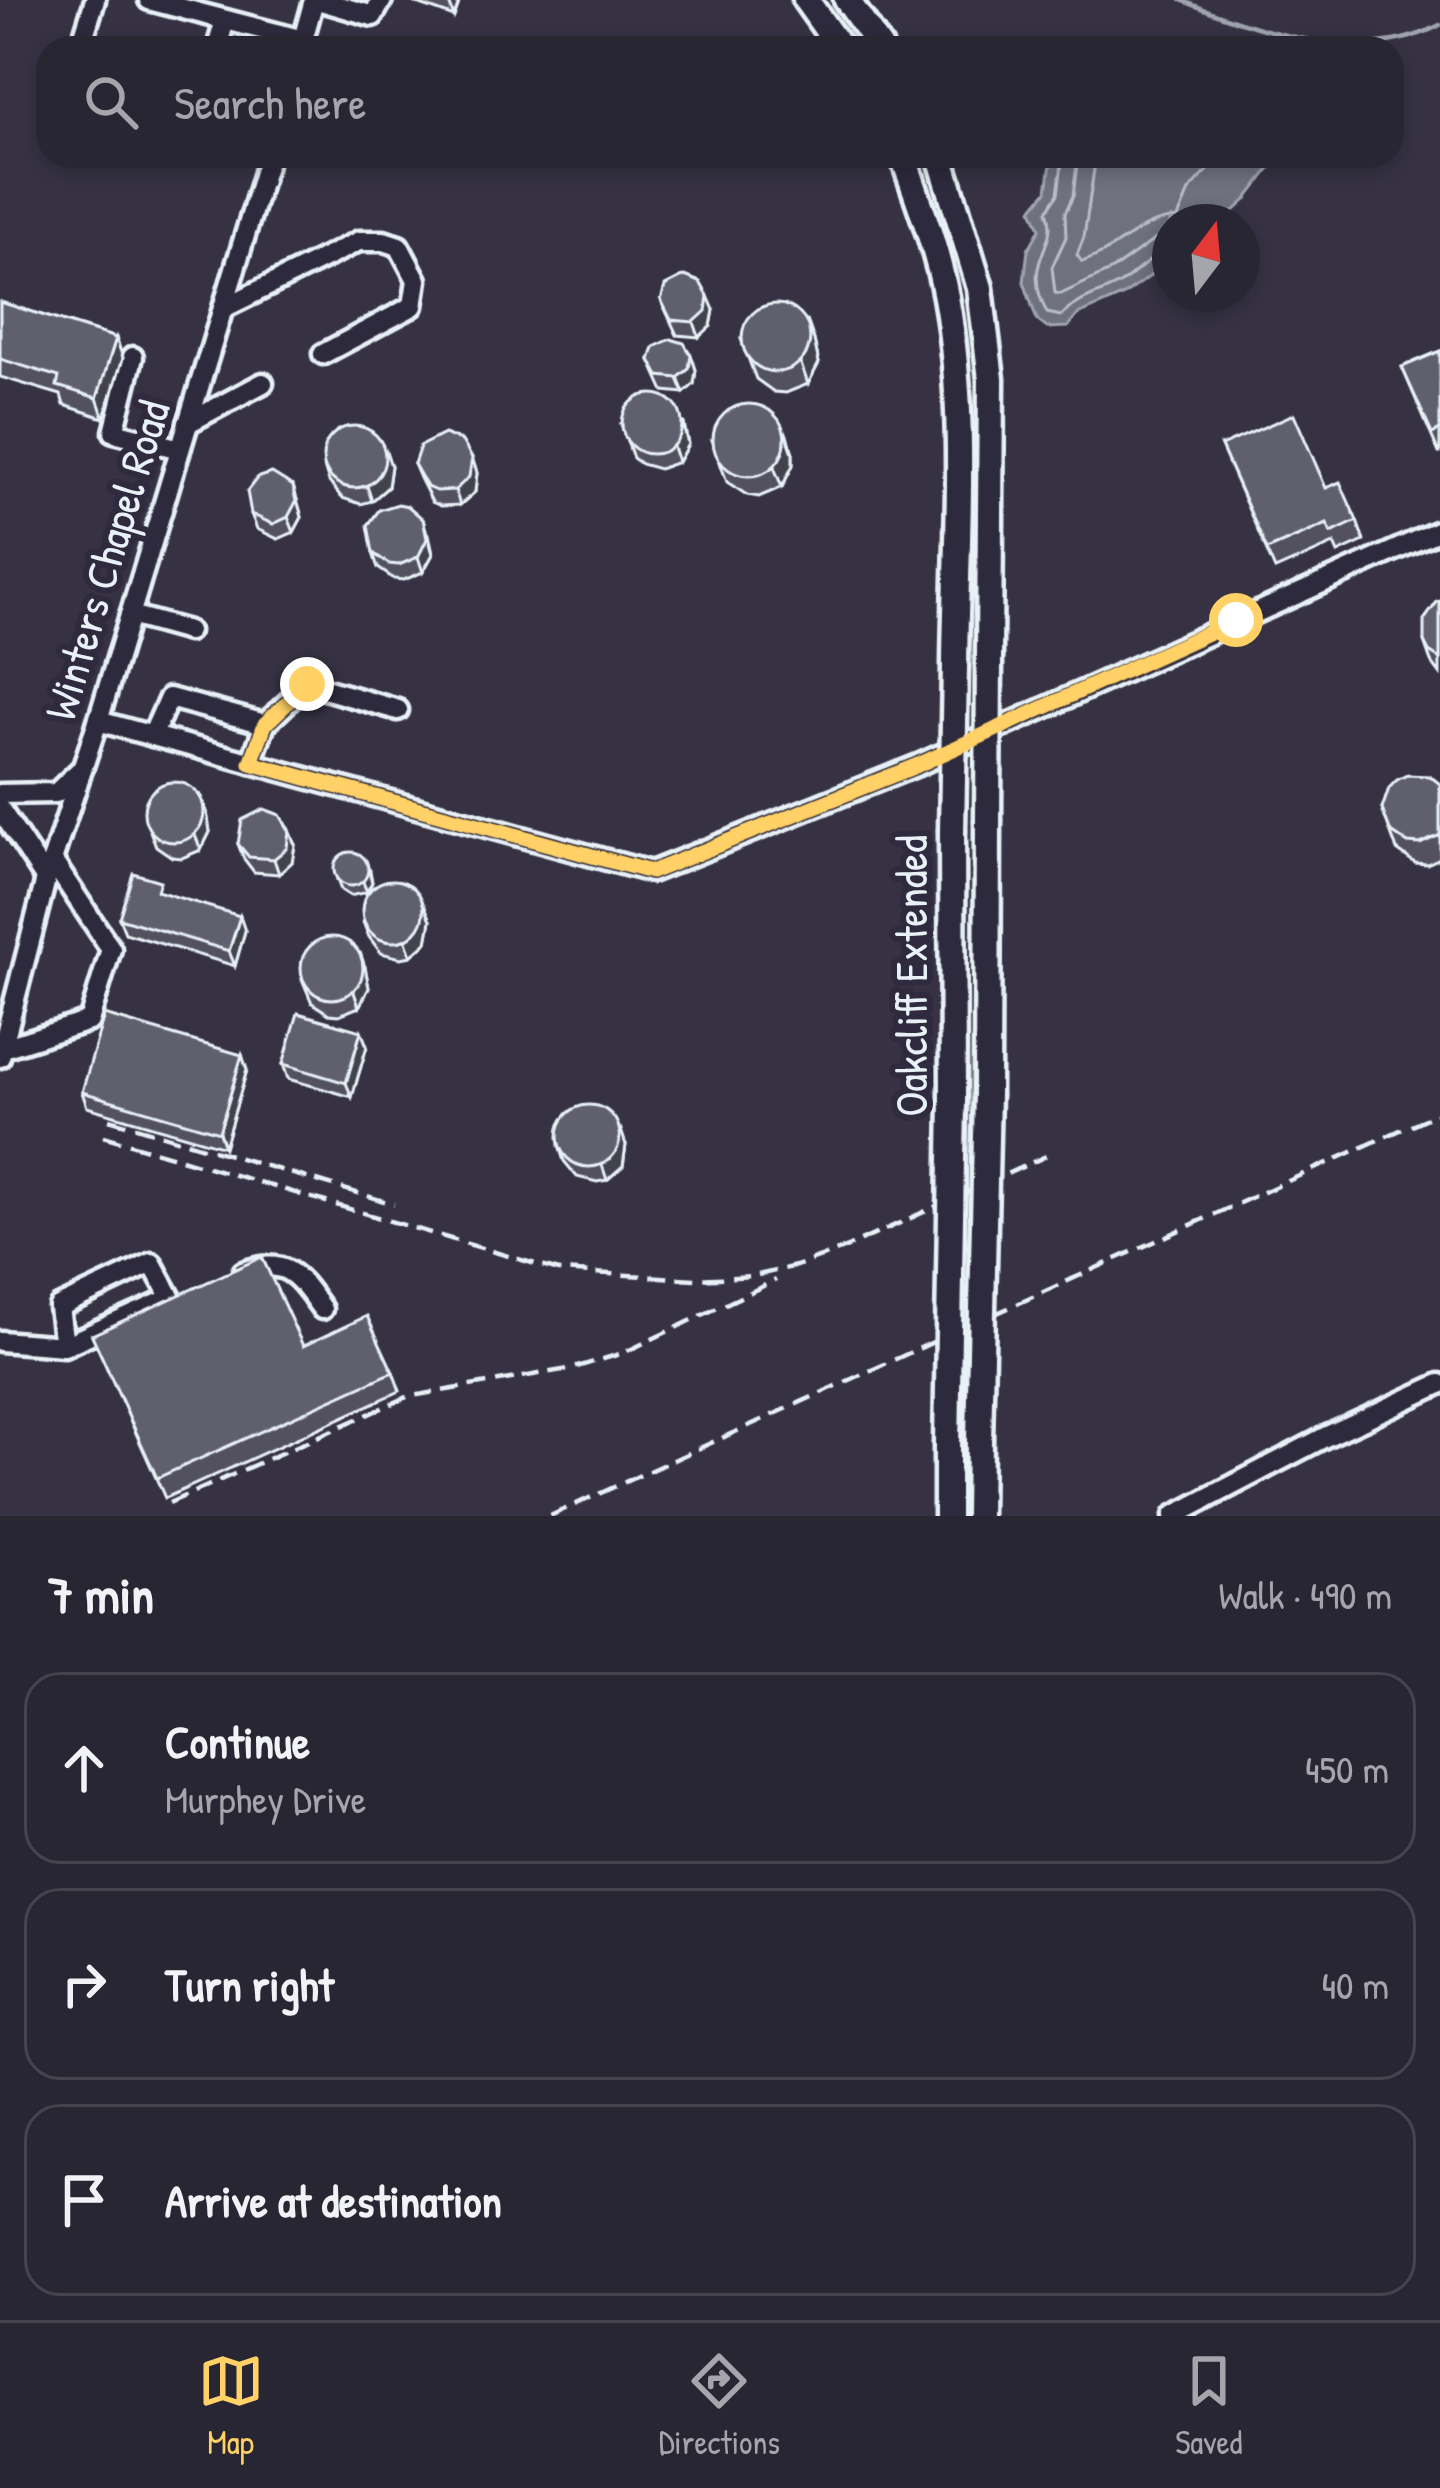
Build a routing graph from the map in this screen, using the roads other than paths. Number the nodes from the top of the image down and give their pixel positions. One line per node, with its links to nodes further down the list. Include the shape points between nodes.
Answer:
1 (95, 0): 8 (street)
2 (149, 0): 7 (street)
3 (316, 0): 4 (street, via 373,16); 11 (street)
4 (382, 0)
5 (806, 0): 12 (main road)
6 (847, 0): 13 (main road)
7 (225, 20): 9 (street); 10 (street)
8 (84, 36)
9 (220, 36)
10 (276, 36)
11 (305, 36)
12 (832, 36)
13 (872, 36)
14 (265, 168): 17 (street, Winters Chapel Road)
15 (907, 168): 41 (main road, Oakcliff Extended, bridge, via 946,296 957,387)
16 (944, 168): 42 (main road, Oakcliff Extended, bridge, via 980,288 992,379)
17 (224, 308): 18 (street, via 359,241 399,246 417,280 412,306); 21 (street, Winters Chapel Road)
18 (323, 354)
19 (134, 357): 22 (street, via 114,433)
20 (263, 383): 21 (street)
21 (188, 423): 22 (street, Winters Chapel Road)
22 (180, 449): 24 (street, Winters Chapel Road)
23 (1440, 530): 30 (street, via 918,765 651,872)
24 (130, 615): 25 (street); 27 (street, Winters Chapel Road)
25 (188, 632)
26 (398, 710): 28 (street, via 307,684)
27 (98, 722): 29 (street); 31 (street, Winters Chapel Road)
28 (265, 724): 29 (street, via 169,698); 30 (street)
29 (152, 736): 30 (street)
30 (251, 763)
31 (83, 768): 32 (street, via 56,793); 34 (street, Winters Chapel Road)
32 (0, 794)
33 (0, 809): 34 (street)
34 (49, 870): 35 (street, Winters Chapel Road); 35 (street, via 112,949 89,1022)
35 (1, 1052)
36 (228, 1277): 37 (street, via 266,1264 296,1273)
37 (322, 1309)
38 (0, 1341): 39 (street)
39 (64, 1346): 39 (street, via 180,1294 152,1263 59,1307)
40 (1440, 1384): 43 (street)
41 (947, 1516)
42 (978, 1516)
43 (1174, 1516)

